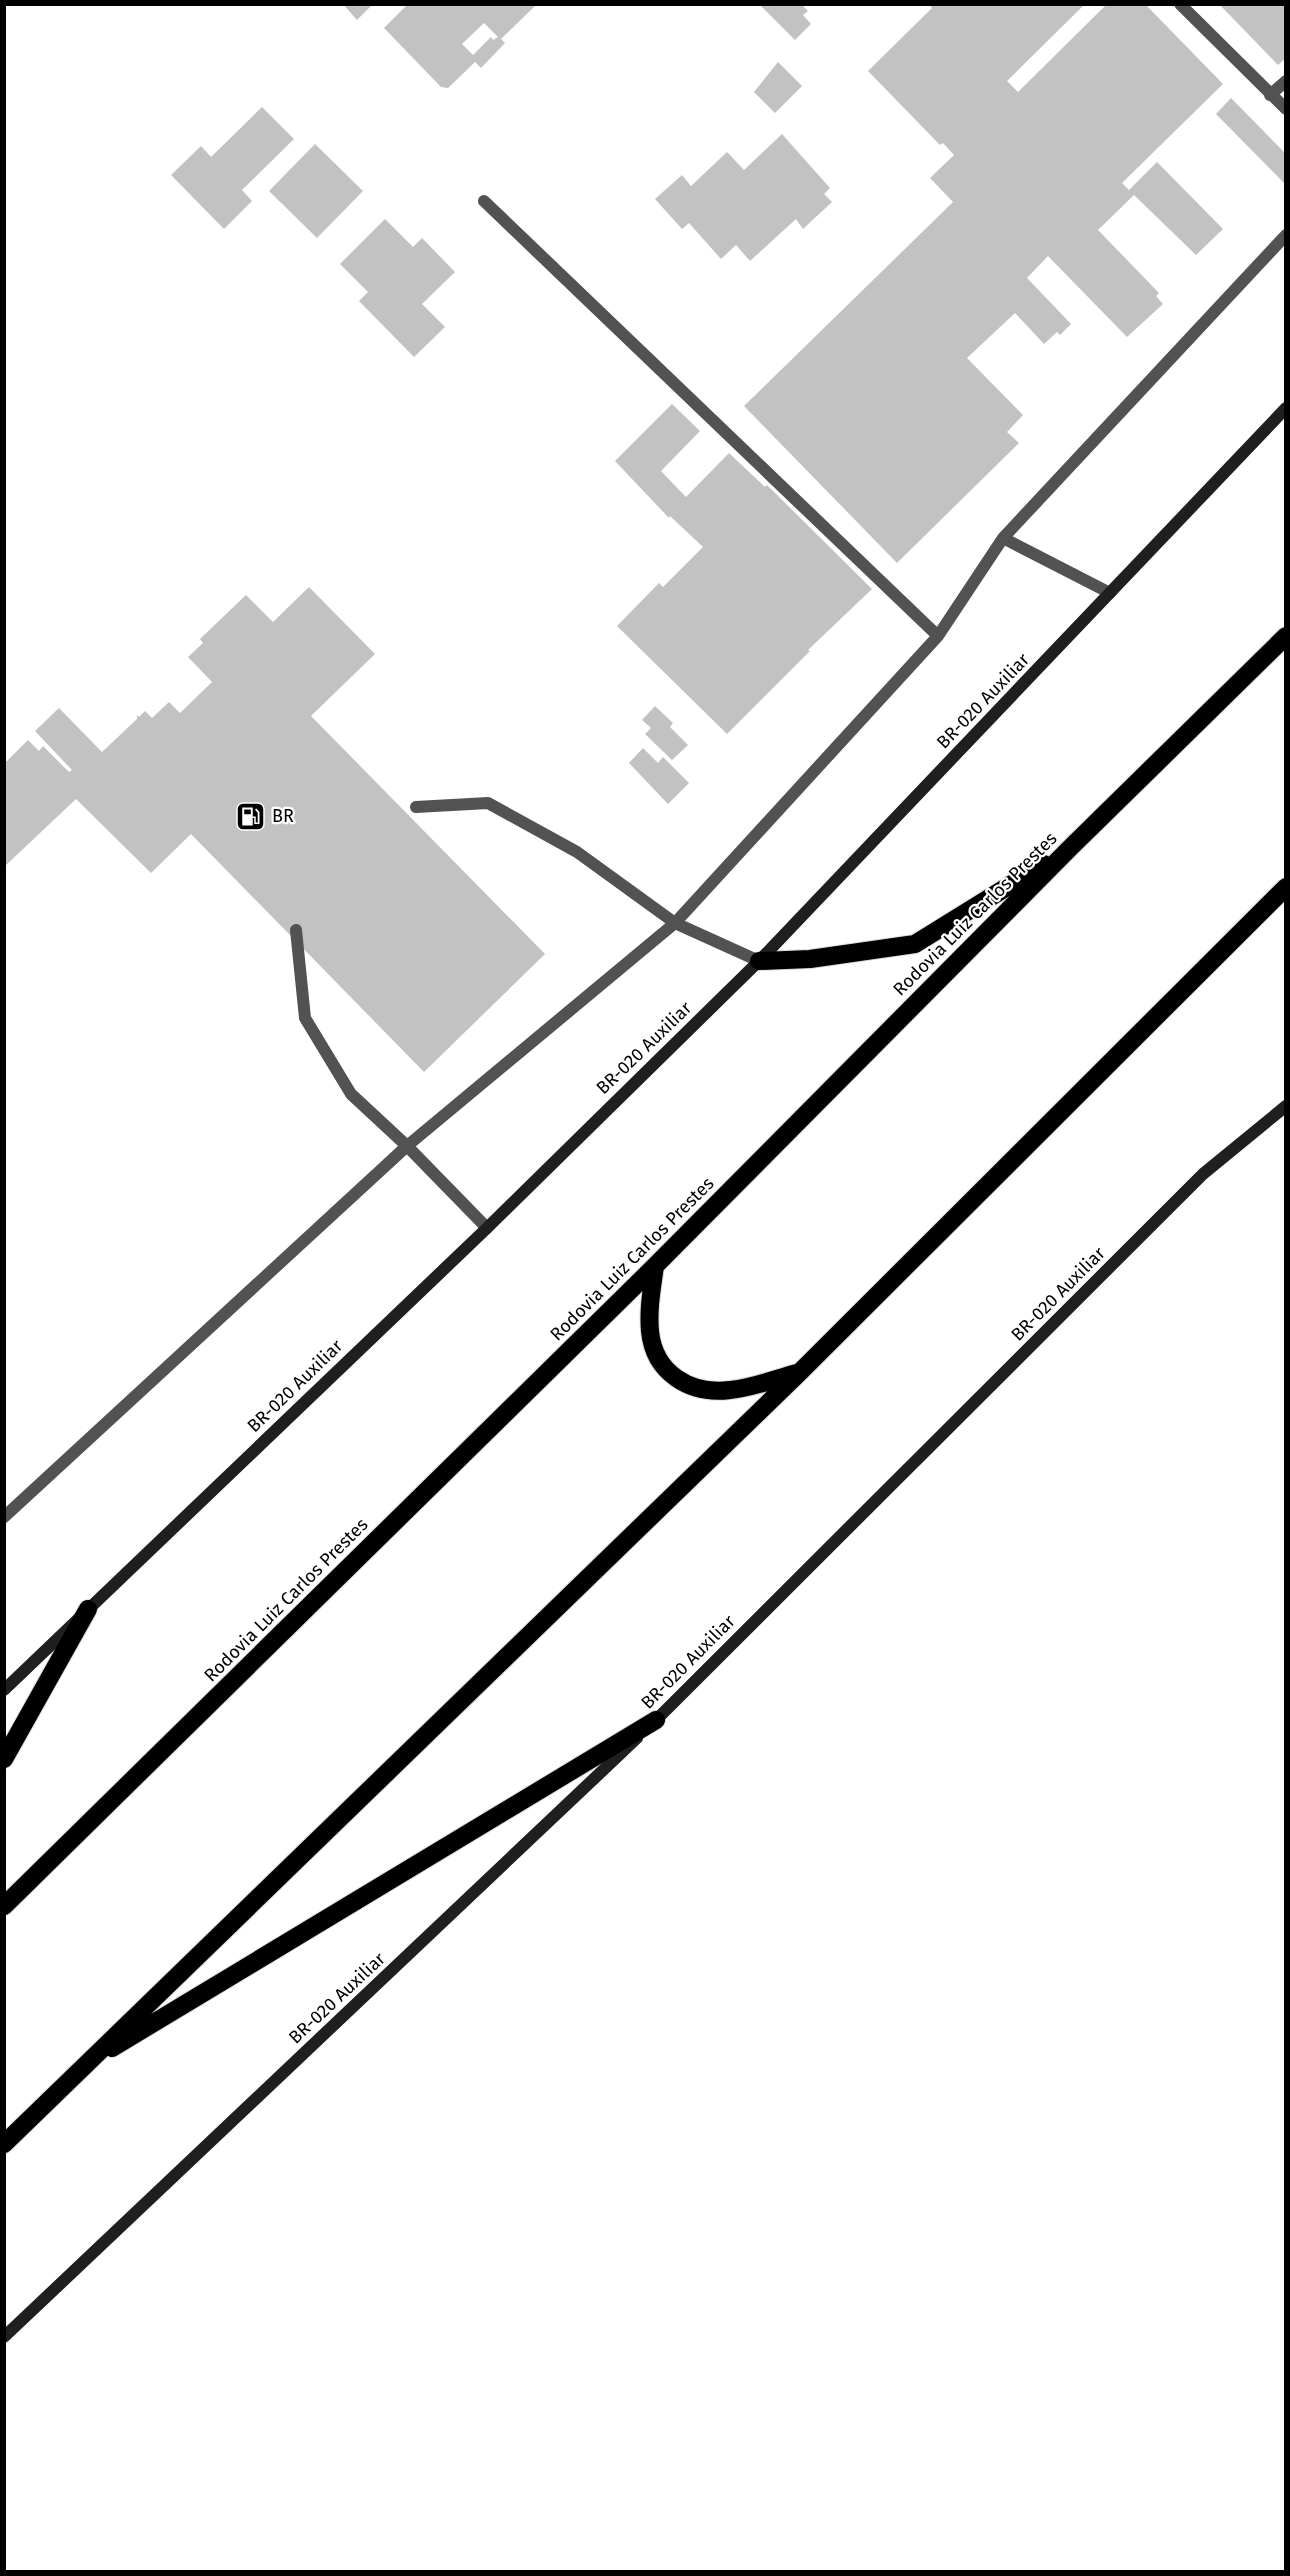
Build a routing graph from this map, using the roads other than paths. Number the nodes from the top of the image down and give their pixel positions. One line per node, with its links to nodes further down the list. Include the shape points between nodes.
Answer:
1 (1180, 4): 3 (lane)
2 (1286, 81): 3 (lane)
3 (1270, 95): 4 (lane)
4 (1286, 109)
5 (484, 201): 10 (lane)
6 (1286, 235): 8 (lane)
7 (1286, 408): 9 (main road, BR-020 Auxiliar)
8 (1003, 538): 9 (lane); 10 (lane)
9 (1110, 593): 17 (main road, BR-020 Auxiliar)
10 (938, 636): 15 (lane)
11 (1286, 636): 13 (highway, Rodovia Luiz Carlos Prestes)
12 (416, 807): 15 (lane, via 488,803 577,852)
13 (1071, 847): 17 (highway, via 915,944 810,959); 21 (highway, Rodovia Luiz Carlos Prestes)
14 (1286, 887): 22 (highway)
15 (675, 923): 17 (lane); 19 (lane)
16 (296, 930): 19 (lane, via 305,1018 351,1094)
17 (759, 961): 20 (main road, BR-020 Auxiliar)
18 (1286, 1106): 26 (main road, BR-020 Auxiliar, via 1203,1174)
19 (407, 1146): 20 (lane); 23 (lane)
20 (487, 1228): 24 (main road, BR-020 Auxiliar)
21 (655, 1266): 22 (highway, via 650,1334 659,1358 674,1379 698,1389 729,1390); 28 (highway, Rodovia Luiz Carlos Prestes)
22 (799, 1372): 29 (highway)
23 (4, 1517)
24 (88, 1609): 25 (main road, BR-020 Auxiliar); 27 (highway)
25 (4, 1690)
26 (656, 1720): 29 (highway); 31 (main road, BR-020 Auxiliar)
27 (4, 1759)
28 (4, 1906)
29 (85, 2065): 30 (highway)
30 (4, 2144)
31 (4, 2337)

